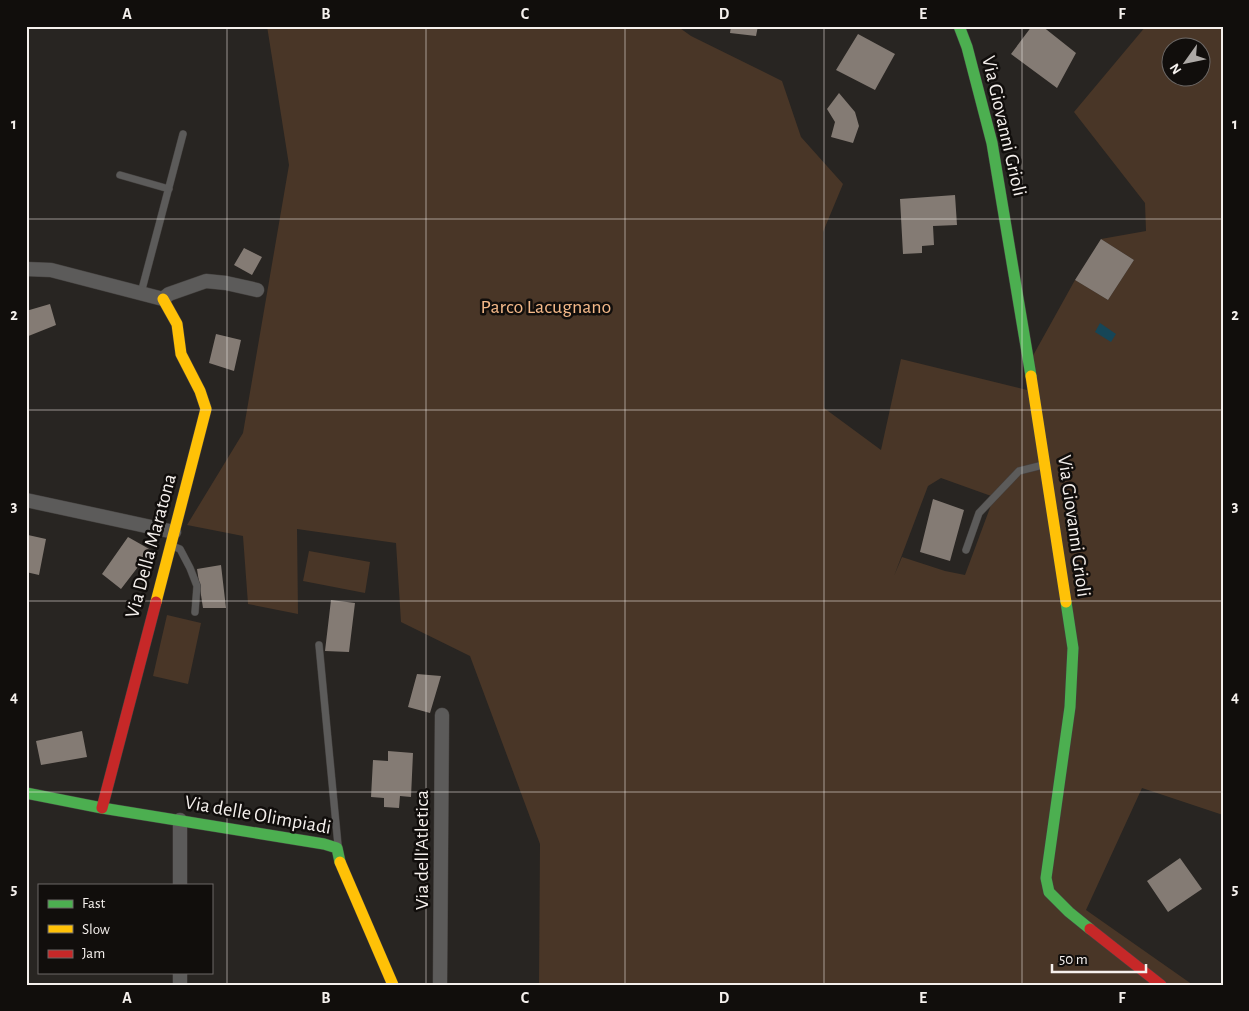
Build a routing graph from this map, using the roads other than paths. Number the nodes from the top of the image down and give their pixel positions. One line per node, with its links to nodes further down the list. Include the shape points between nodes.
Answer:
1 (960, 26): 9 (street, Via Giovanni Grioli, via 992,143)
2 (183, 134): 4 (lane)
3 (120, 175): 4 (lane)
4 (169, 189): 7 (lane)
5 (26, 269): 7 (street, via 51,270)
6 (257, 290): 8 (street, via 206,281)
7 (141, 293): 8 (street)
8 (163, 299): 11 (street, Via Della Maratona, via 177,324 181,354 206,410)
9 (1046, 464): 13 (lane, via 1019,471 978,513); 24 (street, Via Giovanni Grioli, via 1073,648 1070,707 1046,878 1049,892 1069,912)
10 (26, 500): 11 (street)
11 (174, 532): 12 (street, Via Della Maratona)
12 (170, 546): 14 (lane, via 180,549 197,586); 18 (street, Via Della Maratona)
13 (966, 550)
14 (195, 612)
15 (319, 645): 20 (lane)
16 (442, 715): 23 (street, Via dell'Atletica)
17 (26, 793): 18 (street, Via delle Olimpiadi)
18 (102, 808): 19 (street, Via delle Olimpiadi)
19 (180, 820): 20 (street, Via delle Olimpiadi); 21 (street)
20 (337, 848): 22 (street, Via delle Olimpiadi, via 340,864)
21 (180, 884)
22 (392, 985)
23 (440, 985)
24 (1161, 985)

